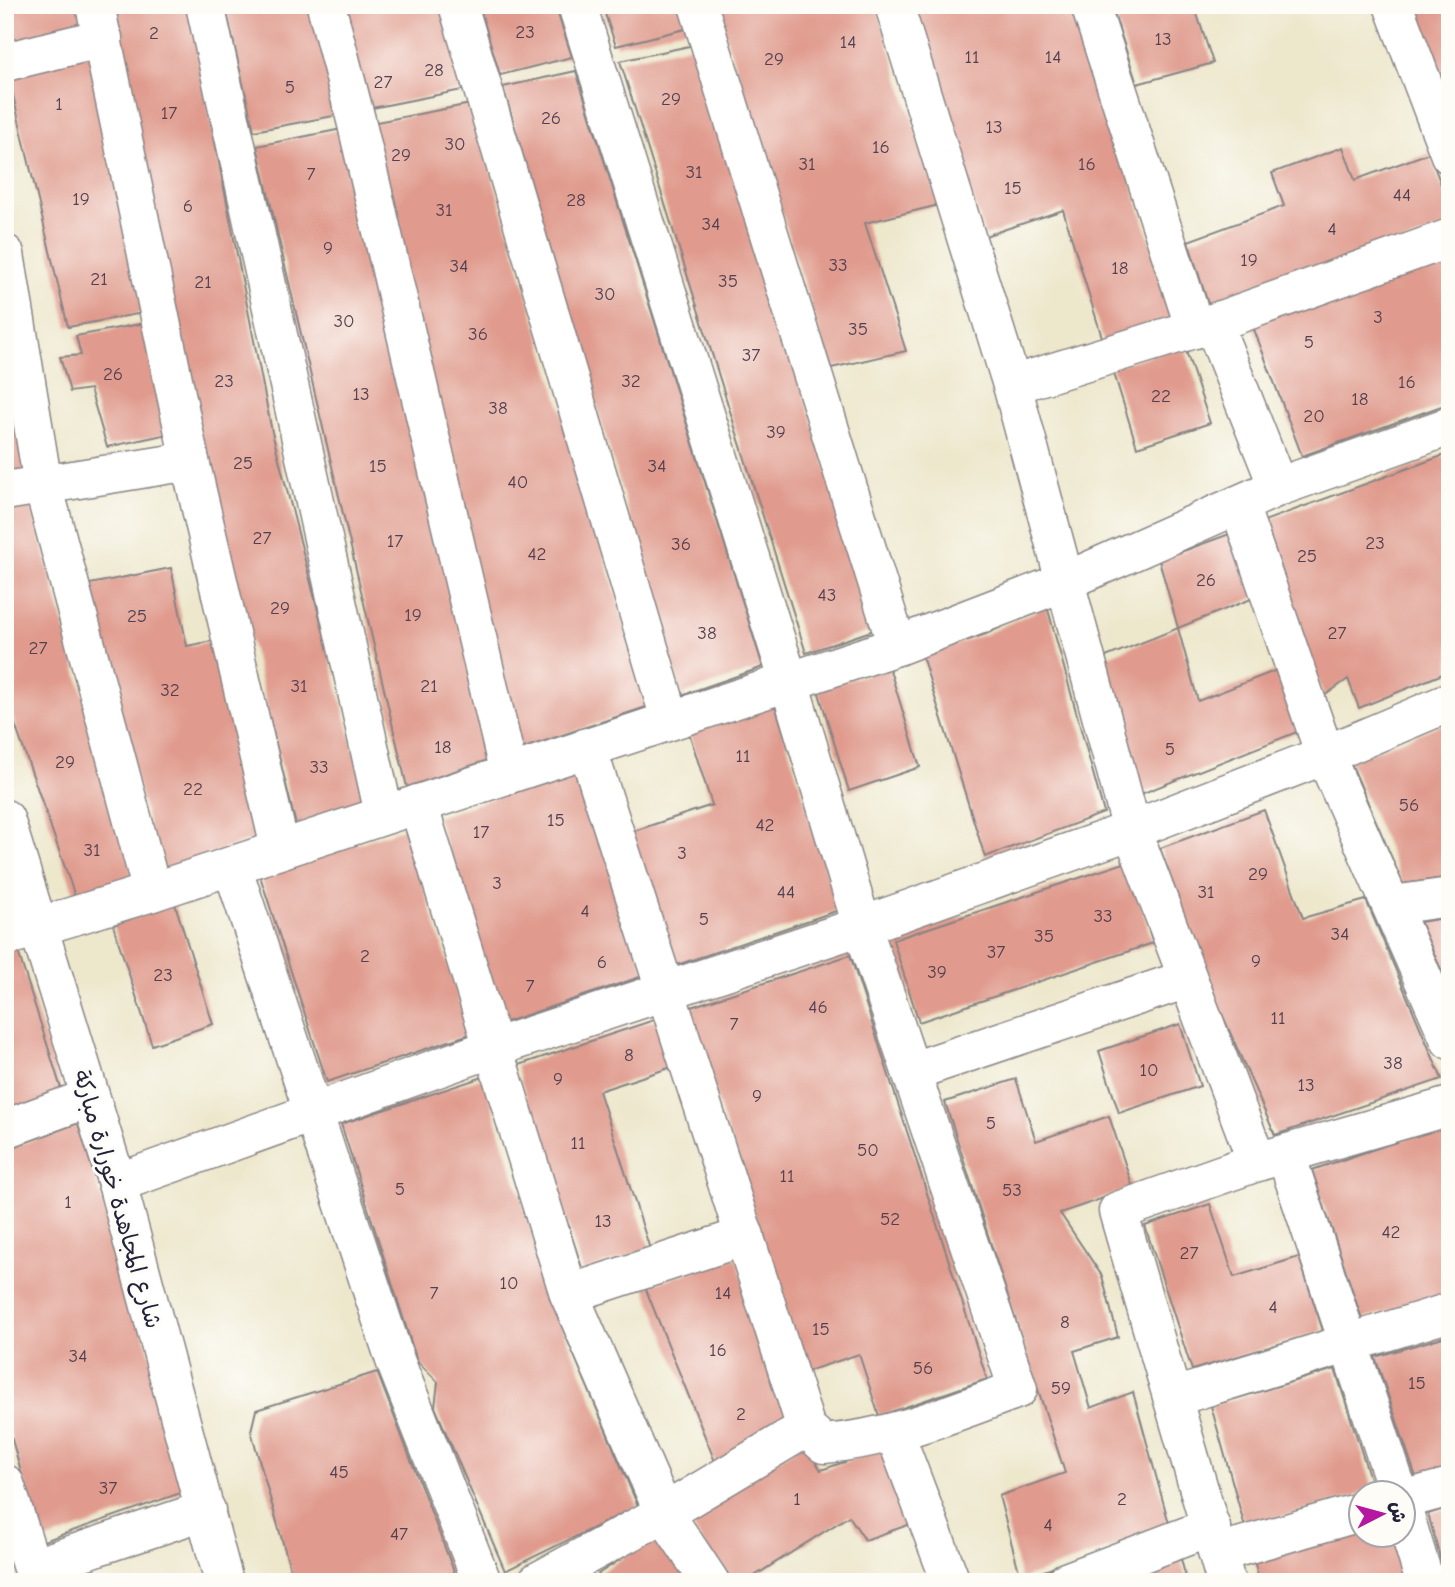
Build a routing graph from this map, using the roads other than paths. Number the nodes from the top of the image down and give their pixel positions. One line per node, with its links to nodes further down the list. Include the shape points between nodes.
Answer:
1 (205, 5): 30 (street)
2 (326, 5): 29 (street)
3 (458, 5): 26 (street)
4 (577, 5): 24 (street)
5 (698, 5): 23 (street)
6 (894, 5): 15 (street)
7 (1090, 5): 14 (street)
8 (1393, 5): 11 (street)
9 (99, 22): 10 (street); 17 (street)
10 (5, 62)
11 (1450, 155)
12 (1450, 238): 14 (street)
13 (5, 254): 18 (street)
14 (1204, 326): 15 (street); 19 (street)
15 (1012, 385): 22 (street)
16 (1450, 426): 19 (street)
17 (190, 461): 18 (street); 33 (street)
18 (43, 485): 20 (street); 35 (street)
19 (1278, 487): 21 (street)
20 (5, 491)
21 (1239, 505): 22 (street); 28 (street)
22 (1064, 582): 23 (street); 32 (street)
23 (897, 646): 24 (street)
24 (789, 682): 26 (street); 38 (street)
25 (1450, 702): 28 (street)
26 (670, 719): 27 (street)
27 (587, 747): 29 (street); 41 (street)
28 (1325, 755): 32 (street); 37 (street)
29 (509, 774): 30 (street)
30 (401, 809): 33 (street); 43 (street)
31 (5, 819): 39 (street, شارع المجاهدة خورارة مباركة)
32 (1132, 830): 38 (street); 40 (street)
33 (280, 848): 34 (street)
34 (232, 866): 35 (street); 47 (street)
35 (152, 892): 39 (street)
36 (1450, 897): 37 (street)
37 (1393, 905): 42 (street)
38 (862, 926): 41 (street); 44 (street)
39 (21, 932): 45 (street, شارع المجاهدة خورارة مباركة)
40 (1187, 979): 44 (street); 49 (street)
41 (665, 990): 43 (street); 51 (street)
42 (1450, 1040)
43 (493, 1048): 47 (street); 52 (street)
44 (913, 1071): 57 (street, via 1018,1389)
45 (89, 1098): 48 (street); 50 (street, شارع المجاهدة خورارة مباركة)
46 (1450, 1106): 49 (street)
47 (315, 1114): 50 (street); 68 (street, via 397,1363)
48 (5, 1129)
49 (1272, 1158): 54 (street); 55 (street, via 1118,1211)
50 (117, 1184): 62 (street, شارع المجاهدة خورارة مباركة)
51 (745, 1236): 52 (street); 56 (street)
52 (569, 1294): 63 (street)
53 (1450, 1312): 54 (street)
54 (1349, 1342): 55 (street); 58 (street)
55 (1174, 1397): 66 (street)
56 (806, 1428): 57 (street, via 824,1444); 63 (street)
57 (895, 1434): 71 (street)
58 (1393, 1478)
59 (5, 1484): 62 (street, via 32,1568)
60 (1450, 1487): 61 (street)
61 (1416, 1496)
62 (205, 1510): 67 (street, شارع المجاهدة خورارة مباركة)
63 (664, 1513): 69 (street); 70 (street)
64 (1346, 1516): 66 (street)
65 (1415, 1548): 73 (street)
66 (1218, 1554): 72 (street)
67 (224, 1582)
68 (482, 1582)
69 (537, 1582)
70 (710, 1582)
71 (951, 1582)
72 (1066, 1582)
73 (1425, 1582)

